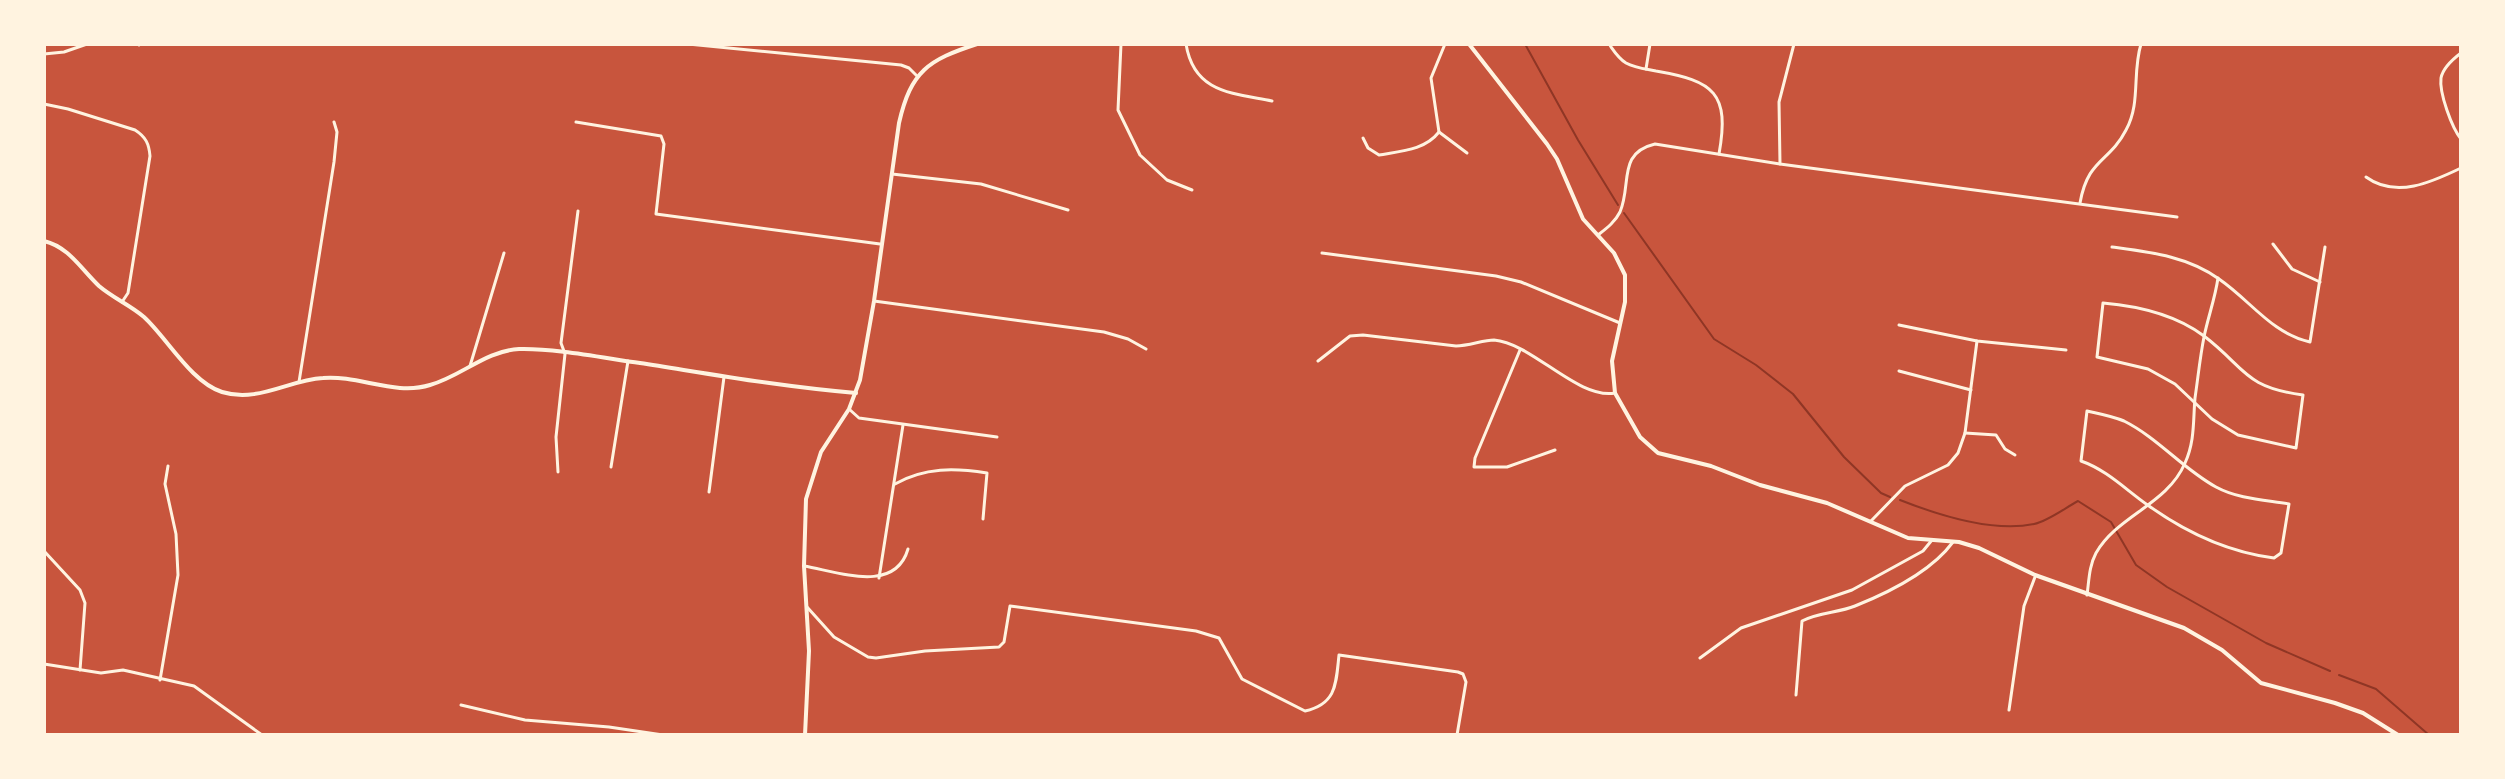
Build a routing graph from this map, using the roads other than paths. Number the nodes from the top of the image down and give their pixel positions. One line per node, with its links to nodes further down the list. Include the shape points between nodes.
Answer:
1 (87, 44): 13 (street)
2 (688, 44): 15 (street, via 901,65)
3 (977, 44): 15 (main road, via 933,60)
4 (1121, 44): 29 (street, via 1118,110 1140,155 1167,180)
5 (1186, 44): 16 (street, via 1193,67 1209,85)
6 (1445, 44): 20 (street, via 1431,78)
7 (1469, 44): 34 (main road, via 1552,151 1578,210)
8 (1609, 44): 14 (street, via 1624,62)
9 (1650, 44): 14 (street)
10 (1794, 44): 25 (street, via 1779,102)
11 (2141, 44): 30 (street, via 2135,110 2127,130 2089,173)
12 (2461, 53): 22 (street, via 2441,82)
13 (44, 54)
14 (1646, 69): 24 (street, via 1685,76 1719,99 1724,113)
15 (917, 76): 27 (main road, via 905,97)
16 (1272, 101)
17 (44, 104): 45 (street, via 135,130 149,146 128,293)
18 (334, 122): 59 (street, via 334,162)
19 (576, 122): 36 (street, via 661,136 656,214)
20 (1439, 132): 21 (street, via 1432,142 1379,155); 23 (street)
21 (1363, 138)
22 (2461, 139)
23 (1467, 153)
24 (1719, 154): 25 (street); 34 (street, via 1643,146 1629,165 1622,208)
25 (1780, 164): 30 (street)
26 (2461, 168): 28 (street, via 2403,188 2375,184)
27 (892, 174): 31 (street, via 981,184); 36 (main road)
28 (2366, 177)
29 (1192, 190)
30 (2080, 203): 33 (street)
31 (1068, 210)
32 (578, 211): 53 (street, via 561,343)
33 (2177, 217)
34 (1598, 235): 46 (main road, via 1625,275)
35 (44, 241): 45 (main road, via 66,251)
36 (882, 244): 44 (main road)
37 (2273, 244): 43 (street, via 2292,269)
38 (2112, 247): 42 (street, via 2191,263)
39 (2325, 247): 43 (street)
40 (504, 253): 56 (street)
41 (1322, 253): 46 (street, via 1496,276)
42 (2218, 278): 43 (street, via 2279,330 2310,342); 48 (street)
43 (2320, 282)
44 (874, 301): 50 (street, via 1080,328 1128,339); 61 (main road)
45 (122, 302): 59 (main road, via 220,391 261,394)
46 (1621, 323): 62 (main road, via 1612,361)
47 (1899, 325): 49 (street)
48 (2204, 336): 63 (street); 63 (street, via 2133,306 2103,303 2097,357 2148,369); 63 (street, via 2249,378 2277,392 2303,395 2296,448 2238,435)
49 (1977, 341): 52 (street); 60 (street)
50 (1146, 349)
51 (1520, 350): 55 (street, via 1492,340 1456,346 1363,335 1350,336); 62 (street, via 1596,393); 68 (street, via 1474,467 1507,467)
52 (2066, 350)
53 (565, 354): 54 (main road); 56 (main road, via 505,351); 73 (street, via 556,437)
54 (628, 361): 58 (main road); 72 (street)
55 (1318, 361)
56 (470, 366): 59 (main road, via 432,385 404,390 323,377)
57 (1899, 371): 60 (street)
58 (724, 377): 61 (main road); 75 (street)
59 (299, 382)
60 (1971, 390): 66 (street)
61 (856, 393): 64 (main road)
62 (1615, 393): 78 (main road, via 1640,437 1658,453)
63 (2195, 402): 70 (street, via 2194,434)
64 (849, 409): 65 (street, via 859,418); 83 (main road, via 821,452 810,482)
65 (903, 425): 67 (street); 74 (street)
66 (1965, 433): 69 (street, via 1996,435); 78 (street, via 1948,465 1905,486)
67 (997, 437)
68 (1555, 450)
69 (2015, 455)
70 (2185, 464): 76 (street); 76 (street, via 2124,422 2087,411 2081,461 2105,472); 76 (street, via 2241,497 2289,504 2281,553 2274,558 2219,546)
71 (168, 466): 91 (street, via 165,484 178,575)
72 (611, 467)
73 (558, 472)
74 (891, 490): 77 (street, via 898,482 937,469 987,473); 85 (street)
75 (709, 492)
76 (2149, 506): 86 (street, via 2118,527 2096,554)
77 (983, 519)
78 (1871, 521): 79 (main road, via 1908,538)
79 (1932, 540): 80 (main road); 88 (street, via 1923,551 1852,590 1741,628)
80 (1953, 542): 84 (main road, via 1979,548); 92 (street, via 1939,560 1909,579 1855,606 1802,621)
81 (908, 549): 85 (street, via 898,569)
82 (44, 551): 90 (street, via 80,590 85,603)
83 (804, 566): 85 (street); 87 (main road)
84 (2035, 575): 86 (main road); 94 (street, via 2024,606)
85 (879, 578)
86 (2087, 595): 99 (main road, via 2184,628 2222,650 2261,683 2363,713)
87 (807, 607): 97 (main road); 98 (street, via 834,637 876,658 999,647 1010,606 1196,631 1219,638 1242,679 1305,711 1329,699 1339,655 1458,672 1466,682)
88 (1700, 658)
89 (44, 664): 90 (street)
90 (80, 670): 91 (street, via 123,670)
91 (160, 680): 95 (street, via 202,690)
92 (1796, 695)
93 (461, 705): 96 (street, via 525,720)
94 (2009, 710)
95 (262, 735)
96 (663, 735)
97 (805, 735)
98 (1457, 735)
99 (2398, 735)

